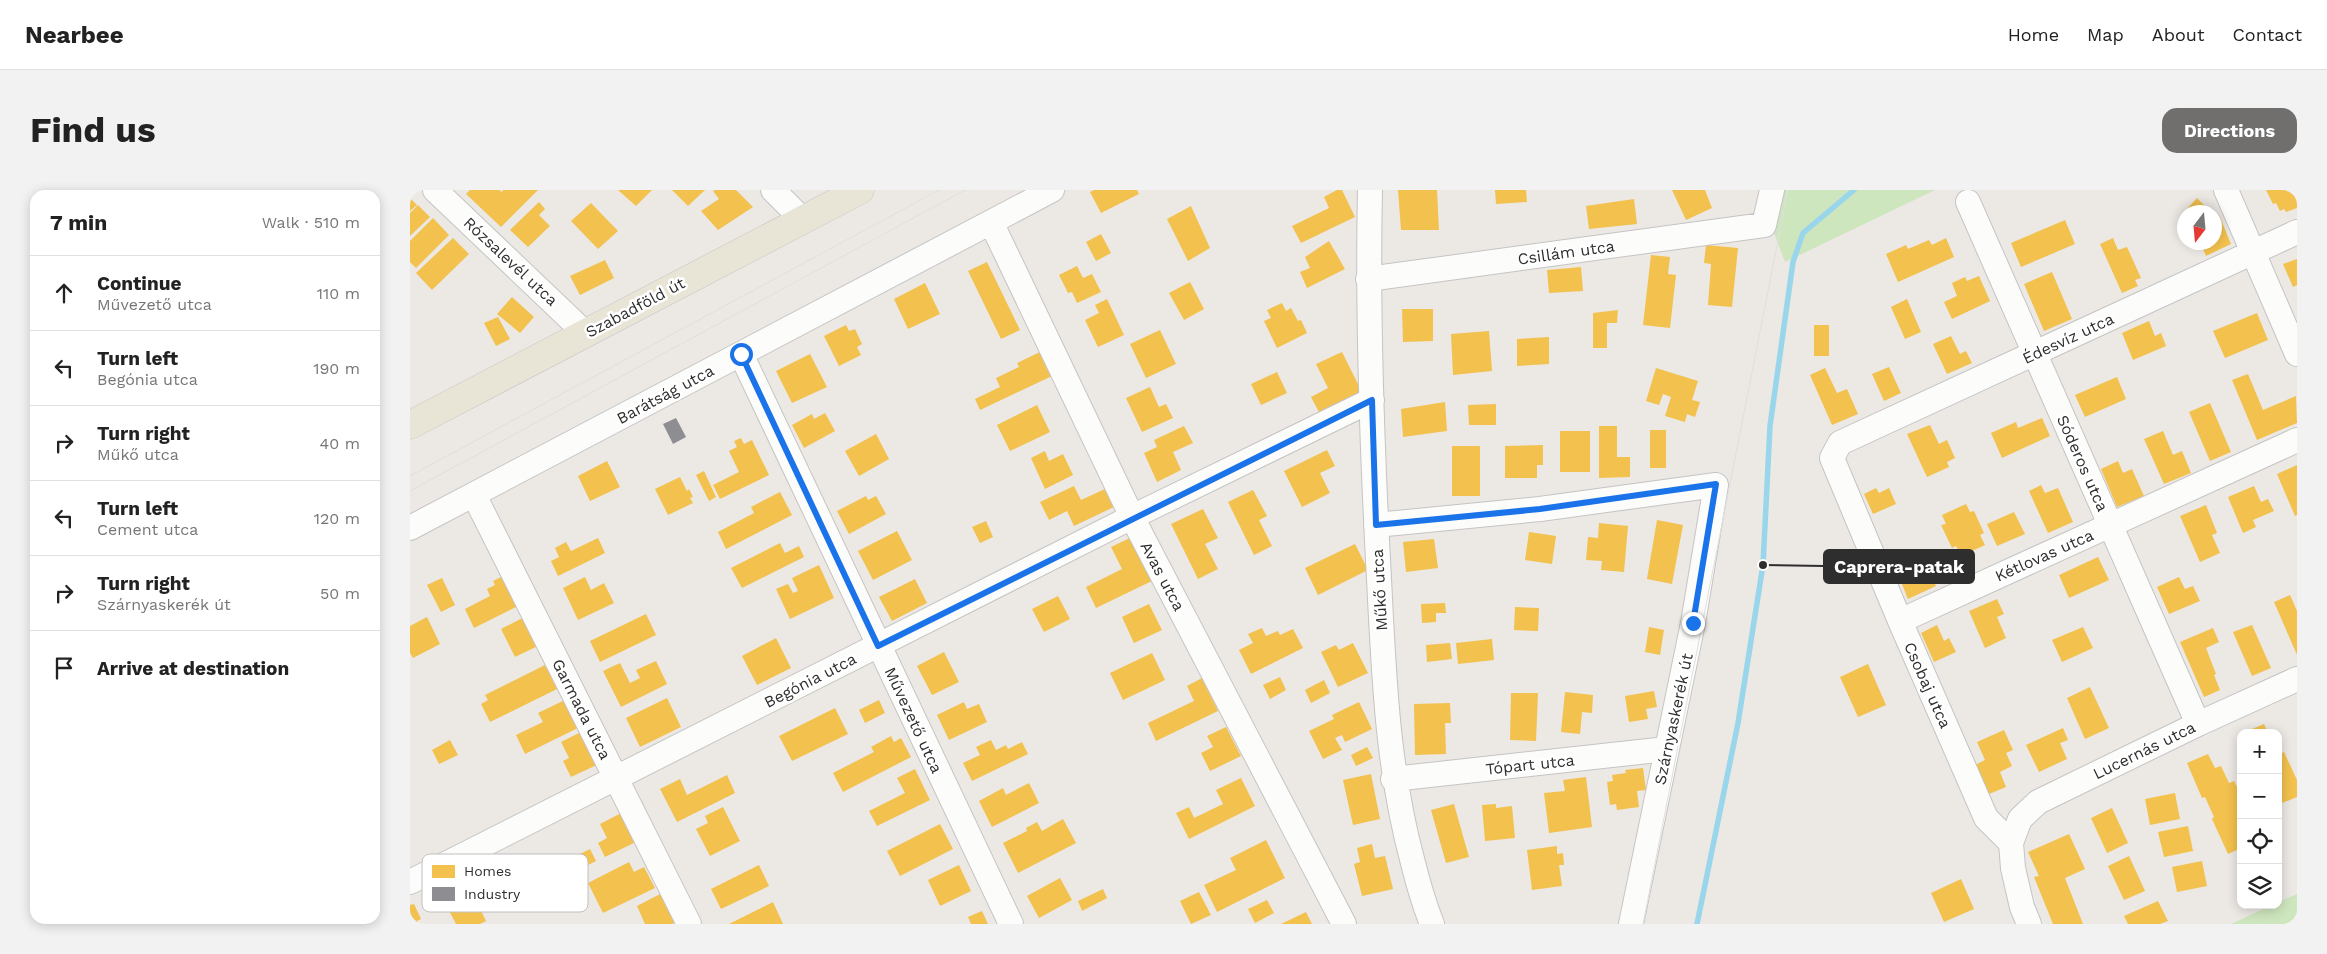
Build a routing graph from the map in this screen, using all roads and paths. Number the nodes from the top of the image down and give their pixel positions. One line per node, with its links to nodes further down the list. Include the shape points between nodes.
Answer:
1 (435, 190): 14 (street, Rózsalevél utca)
2 (773, 190): 9 (street)
3 (860, 190): 9 (main road, Szabadföld út)
4 (1052, 190): 10 (street, Barátság utca)
5 (1370, 190): 13 (street, Műkő utca)
6 (1772, 190): 13 (street, Csillám utca, via 1764,225)
7 (2226, 190): 12 (street)
8 (1968, 202): 15 (street, Sóderos utca)
9 (803, 220): 14 (main road, Szabadföld út)
10 (991, 222): 16 (street, Barátság utca); 23 (street, Avas utca)
11 (2297, 232): 12 (street, Édesvíz utca)
12 (2253, 252): 15 (street, Édesvíz utca); 17 (street)
13 (1368, 279): 18 (street, Műkő utca)
14 (585, 333): 19 (main road, Szabadföld út)
15 (2035, 353): 21 (street, Édesvíz utca); 25 (street, Sóderos utca)
16 (741, 354): 22 (street, Barátság utca); 28 (street, Művezető utca)
17 (2297, 354)
18 (1372, 400): 23 (street, Begónia utca); 24 (street, Műkő utca)
19 (410, 425)
20 (2297, 440): 25 (street, Kétlovas utca)
21 (1840, 444): 27 (street, Csobaj utca, via 1832,458)
22 (474, 495): 26 (street, Barátság utca); 32 (street, Garmada utca)
23 (1132, 517): 28 (street, Begónia utca); 41 (street, Avas utca)
24 (1376, 525): 31 (street, Szárnyaskerék út, via 1540,509 1716,484 1693,623); 33 (street, Műkő utca, via 1385,699)
25 (2111, 525): 27 (street, Kétlovas utca); 30 (street, Sóderos utca)
26 (410, 528)
27 (1900, 621): 34 (street, Csobaj utca, via 1986,818)
28 (878, 646): 32 (street, Begónia utca); 40 (street, Művezető utca)
29 (2297, 679): 30 (street, Lucernás utca)
30 (2198, 724): 34 (street, Lucernás utca, via 2038,802 2020,819)
31 (1667, 749): 33 (street, Tópart utca); 42 (street, Szárnyaskerék út)
32 (616, 778): 35 (street, Begónia utca); 39 (street, Garmada utca)
33 (1394, 779): 38 (street, Műkő utca)
34 (2011, 843): 43 (street, via 2022,907)
35 (465, 854)
36 (422, 876): 37 (street, Begónia utca)
37 (410, 882)
38 (1426, 922)
39 (689, 924)
40 (1011, 924)
41 (1344, 924)
42 (1631, 924)
43 (2029, 924)

